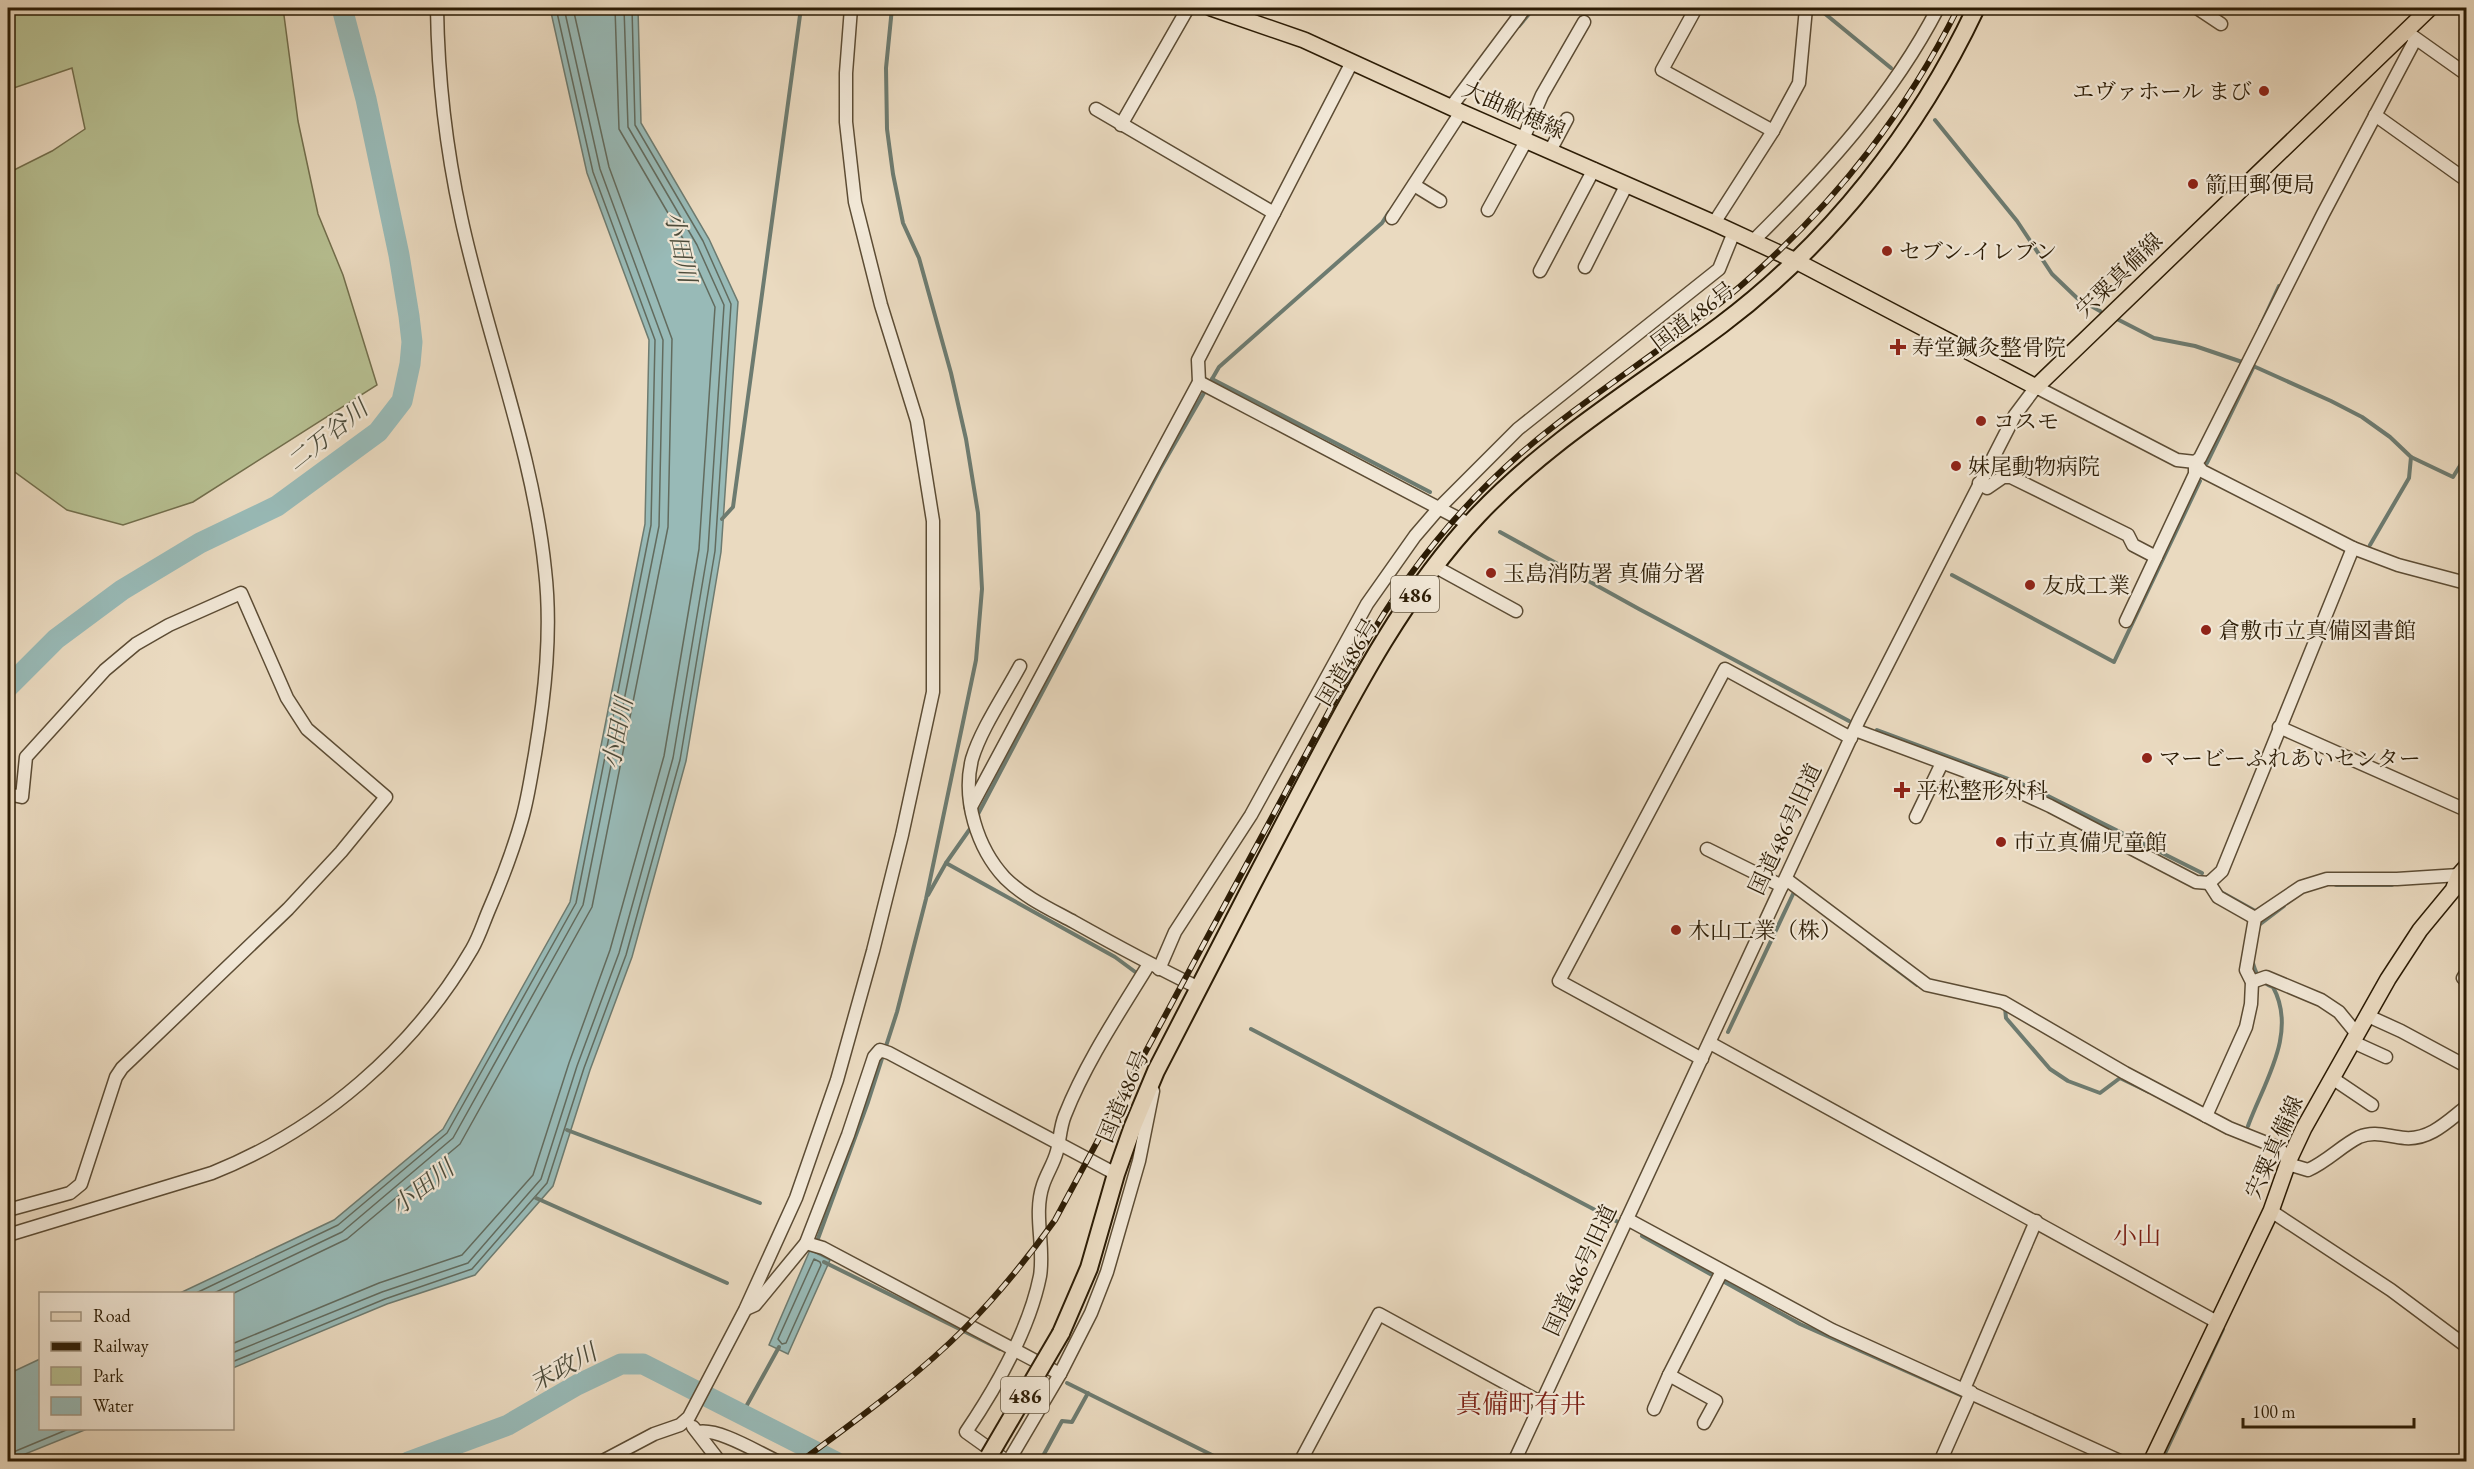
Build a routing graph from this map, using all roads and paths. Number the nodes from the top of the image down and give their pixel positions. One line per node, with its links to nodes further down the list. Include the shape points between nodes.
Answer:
1 (436, 8): 85 (street, via 447,141 461,219 533,496 546,570 548,636 542,716 523,816 502,877 473,948 426,1016 375,1071 328,1108 273,1144 222,1169)
2 (851, 8): 88 (street, via 846,122 855,202 916,421 933,521 933,692 899,847 837,1080 796,1198)
3 (1188, 8): 21 (street)
4 (1211, 8): 15 (main road, 大曲船穂線, via 1257,22)
5 (1525, 8): 18 (street)
6 (1696, 8): 22 (street, via 1662,70)
7 (1806, 8): 22 (street, via 1798,83)
8 (1938, 8): 35 (street, via 1876,107 1825,169)
9 (1976, 8): 36 (highway, 国道486号 / 486, via 1906,132 1854,199)
10 (2197, 8): 13 (street)
11 (2430, 8): 14 (main road, 宍粟真備線)
12 (1584, 22): 23 (street, via 1542,95)
13 (2221, 24)
14 (2411, 35): 16 (street); 19 (street); 40 (main road, 宍粟真備線)
15 (1352, 62): 18 (main road, 大曲船穂線); 31 (street)
16 (2466, 74)
17 (1096, 109): 21 (street)
18 (1456, 110): 23 (main road, 大曲船穂線); 28 (street, via 1425,156)
19 (2375, 115): 26 (street); 41 (street)
20 (1567, 119): 24 (street)
21 (1121, 125): 31 (street)
22 (1773, 131): 33 (street)
23 (1525, 140): 24 (main road, 大曲船穂線); 30 (street)
24 (1550, 152): 25 (main road, 大曲船穂線)
25 (1594, 170): 27 (main road, 大曲船穂線); 38 (street)
26 (2466, 180)
27 (1628, 184): 33 (main road, 大曲船穂線); 37 (street)
28 (1414, 185): 29 (street); 32 (street)
29 (1440, 201)
30 (1488, 210)
31 (1274, 213): 39 (street, via 1198,360)
32 (1392, 218)
33 (1714, 223): 34 (main road, 大曲船穂線)
34 (1734, 232): 35 (main road, 大曲船穂線); 43 (street, via 1719,269 1518,429)
35 (1753, 241): 36 (main road, 大曲船穂線)
36 (1796, 261): 40 (main road); 44 (highway, 国道486号 / 486, via 1722,324 1574,430)
37 (1585, 267)
38 (1540, 271)
39 (1199, 382): 43 (street); 56 (street)
40 (2036, 387): 41 (street, via 2177,460); 42 (street, 国道486号旧道, via 2015,415)
41 (2195, 462): 45 (street, via 2202,471); 46 (street, via 2194,474)
42 (1979, 483): 46 (street, via 1987,488 2003,477 2011,477 2128,535 2133,545); 53 (street, 国道486号旧道)
43 (1439, 508): 44 (street); 64 (street, via 1367,604 1251,815)
44 (1469, 524): 47 (highway, 国道486号 / 486)
45 (2353, 548): 48 (street); 52 (street)
46 (2156, 558): 50 (street)
47 (1434, 566): 49 (street); 66 (highway, 国道486号 / 486, via 1347,705)
48 (2466, 583)
49 (1516, 611)
50 (2126, 621)
51 (1020, 666): 56 (street, via 973,758 969,788)
52 (2279, 727): 57 (street); 62 (street, via 2222,871)
53 (1853, 734): 54 (street); 61 (street, 国道486号旧道); 71 (street, via 1725,669 1559,981)
54 (1942, 763): 58 (street); 62 (street, via 2011,788 2196,882)
55 (8, 794): 81 (street, via 22,796 26,758 105,670 136,644 169,625 241,593 287,698 307,729 386,797 288,909 122,1068 81,1184 70,1193)
56 (972, 810): 64 (street, via 989,857 1013,885)
57 (2466, 810)
58 (1916, 817)
59 (1707, 849): 61 (street)
60 (2464, 877): 63 (street, via 2327,879 2301,887); 67 (main road, 宍粟真備線, via 2414,940)
61 (1784, 883): 69 (street, 国道486号旧道); 77 (street, via 1918,980 2003,1002)
62 (2209, 883): 63 (street, via 2218,897)
63 (2255, 918): 65 (street, via 2246,970)
64 (1154, 966): 66 (street); 78 (street, via 1091,1061 1064,1117)
65 (2252, 982): 68 (street, via 2266,977 2320,1000 2339,1012); 77 (street, via 2246,1027)
66 (1199, 988): 73 (highway, 国道486号 / 486)
67 (2368, 1016): 68 (main road, 宍粟真備線); 72 (street)
68 (2355, 1038): 70 (street); 74 (main road, 宍粟真備線)
69 (1710, 1043): 71 (street, 国道486号旧道); 84 (street)
70 (2386, 1057)
71 (1702, 1059): 83 (street, 国道486号旧道)
72 (2466, 1066)
73 (1156, 1071): 80 (highway, 国道486号 / 486); 92 (street, via 1139,1161 1107,1272)
74 (2332, 1078): 75 (street); 79 (main road, 宍粟真備線)
75 (2372, 1105)
76 (2466, 1107): 79 (street, via 2424,1136 2406,1139 2379,1133 2360,1137 2308,1170)
77 (2206, 1116): 79 (street, via 2278,1148)
78 (1058, 1143): 80 (street); 86 (street, via 885,1052 874,1057); 91 (street, via 1042,1187 1040,1276)
79 (2289, 1162): 82 (main road, 宍粟真備線)
80 (1116, 1174): 100 (highway, 国道486号 / 486, bridge, via 1089,1268 1060,1333)
81 (8, 1210)
82 (2271, 1211): 89 (main road, 宍粟真備線); 90 (street, via 2391,1290)
83 (1627, 1219): 87 (street); 95 (street, 国道486号旧道)
84 (2036, 1221): 89 (street); 94 (street)
85 (8, 1235)
86 (813, 1245): 88 (street, via 755,1305); 91 (street)
87 (1719, 1276): 93 (street); 94 (street)
88 (745, 1310): 97 (street)
89 (2217, 1322): 109 (main road, 宍粟真備線)
90 (2466, 1346)
91 (1013, 1348): 92 (street); 104 (street, via 966,1432)
92 (1060, 1374): 104 (street)
93 (1669, 1375): 96 (street); 98 (street, via 1716,1401)
94 (1968, 1395): 107 (street); 108 (street)
95 (1542, 1403): 105 (street, via 1379,1314); 106 (street, 国道486号旧道)
96 (1654, 1409)
97 (686, 1421): 99 (street); 101 (street)
98 (1704, 1423)
99 (698, 1432): 102 (street); 103 (street, via 727,1438)
100 (988, 1459)
101 (601, 1461)
102 (720, 1461)
103 (777, 1461)
104 (1008, 1461)
105 (1300, 1461)
106 (1514, 1461)
107 (1940, 1461)
108 (2122, 1461)
109 (2151, 1461)

